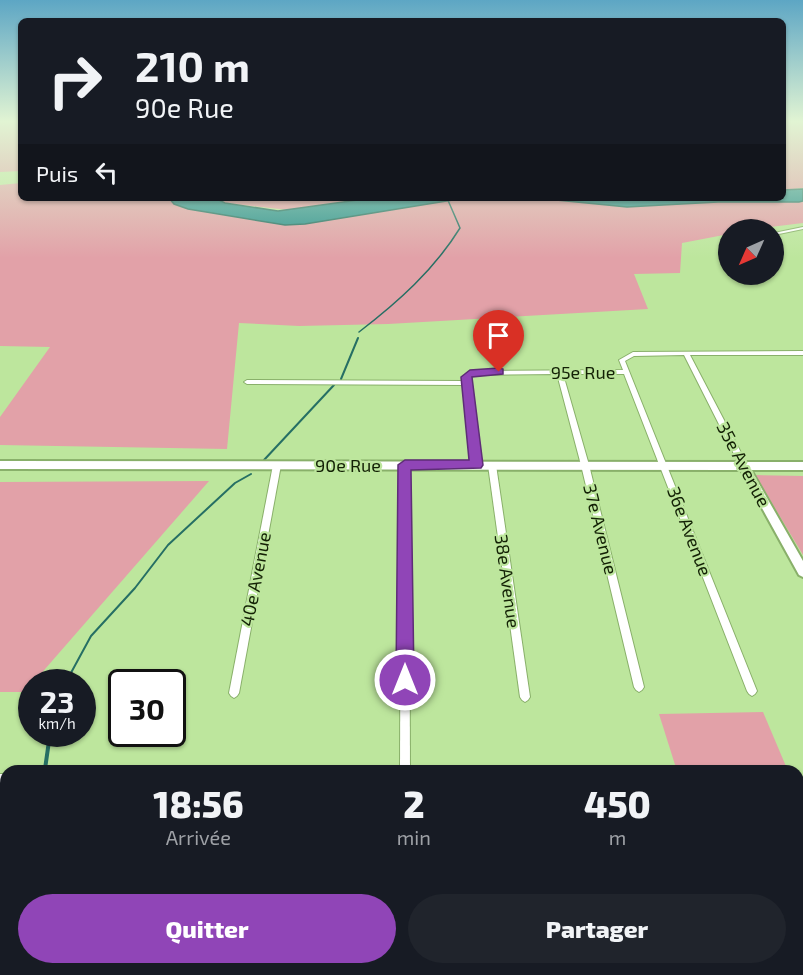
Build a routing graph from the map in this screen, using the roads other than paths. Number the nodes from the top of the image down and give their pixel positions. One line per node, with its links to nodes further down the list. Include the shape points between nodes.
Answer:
1 (803, 228): 2 (street)
2 (784, 232)
3 (803, 353): 4 (street, 95e Rue)
4 (687, 355): 6 (street, 95e Rue, via 626,356 622,360); 16 (street, 35e Avenue)
5 (559, 372): 6 (street, 95e Rue); 8 (street, 95e Rue, via 479,372 470,373); 14 (street, 37e Avenue)
6 (625, 372): 15 (street, 36e Avenue)
7 (247, 382): 8 (street, 95e Rue)
8 (467, 382): 12 (street)
9 (0, 465): 10 (street, 90e Rue)
10 (277, 465): 11 (street, 90e Rue); 21 (street, 40e Avenue)
11 (405, 465): 12 (street, 90e Rue); 23 (street)
12 (476, 465): 13 (street, 90e Rue)
13 (492, 465): 14 (street, 90e Rue); 22 (street, 38e Avenue)
14 (585, 465): 15 (street, 90e Rue); 19 (street, 37e Avenue)
15 (664, 465): 16 (street, 90e Rue); 20 (street, 36e Avenue)
16 (744, 466): 17 (street, 90e Rue); 18 (street, 35e Avenue)
17 (803, 466)
18 (803, 572)
19 (639, 687)
20 (752, 691)
21 (234, 693)
22 (525, 697)
23 (405, 765)

